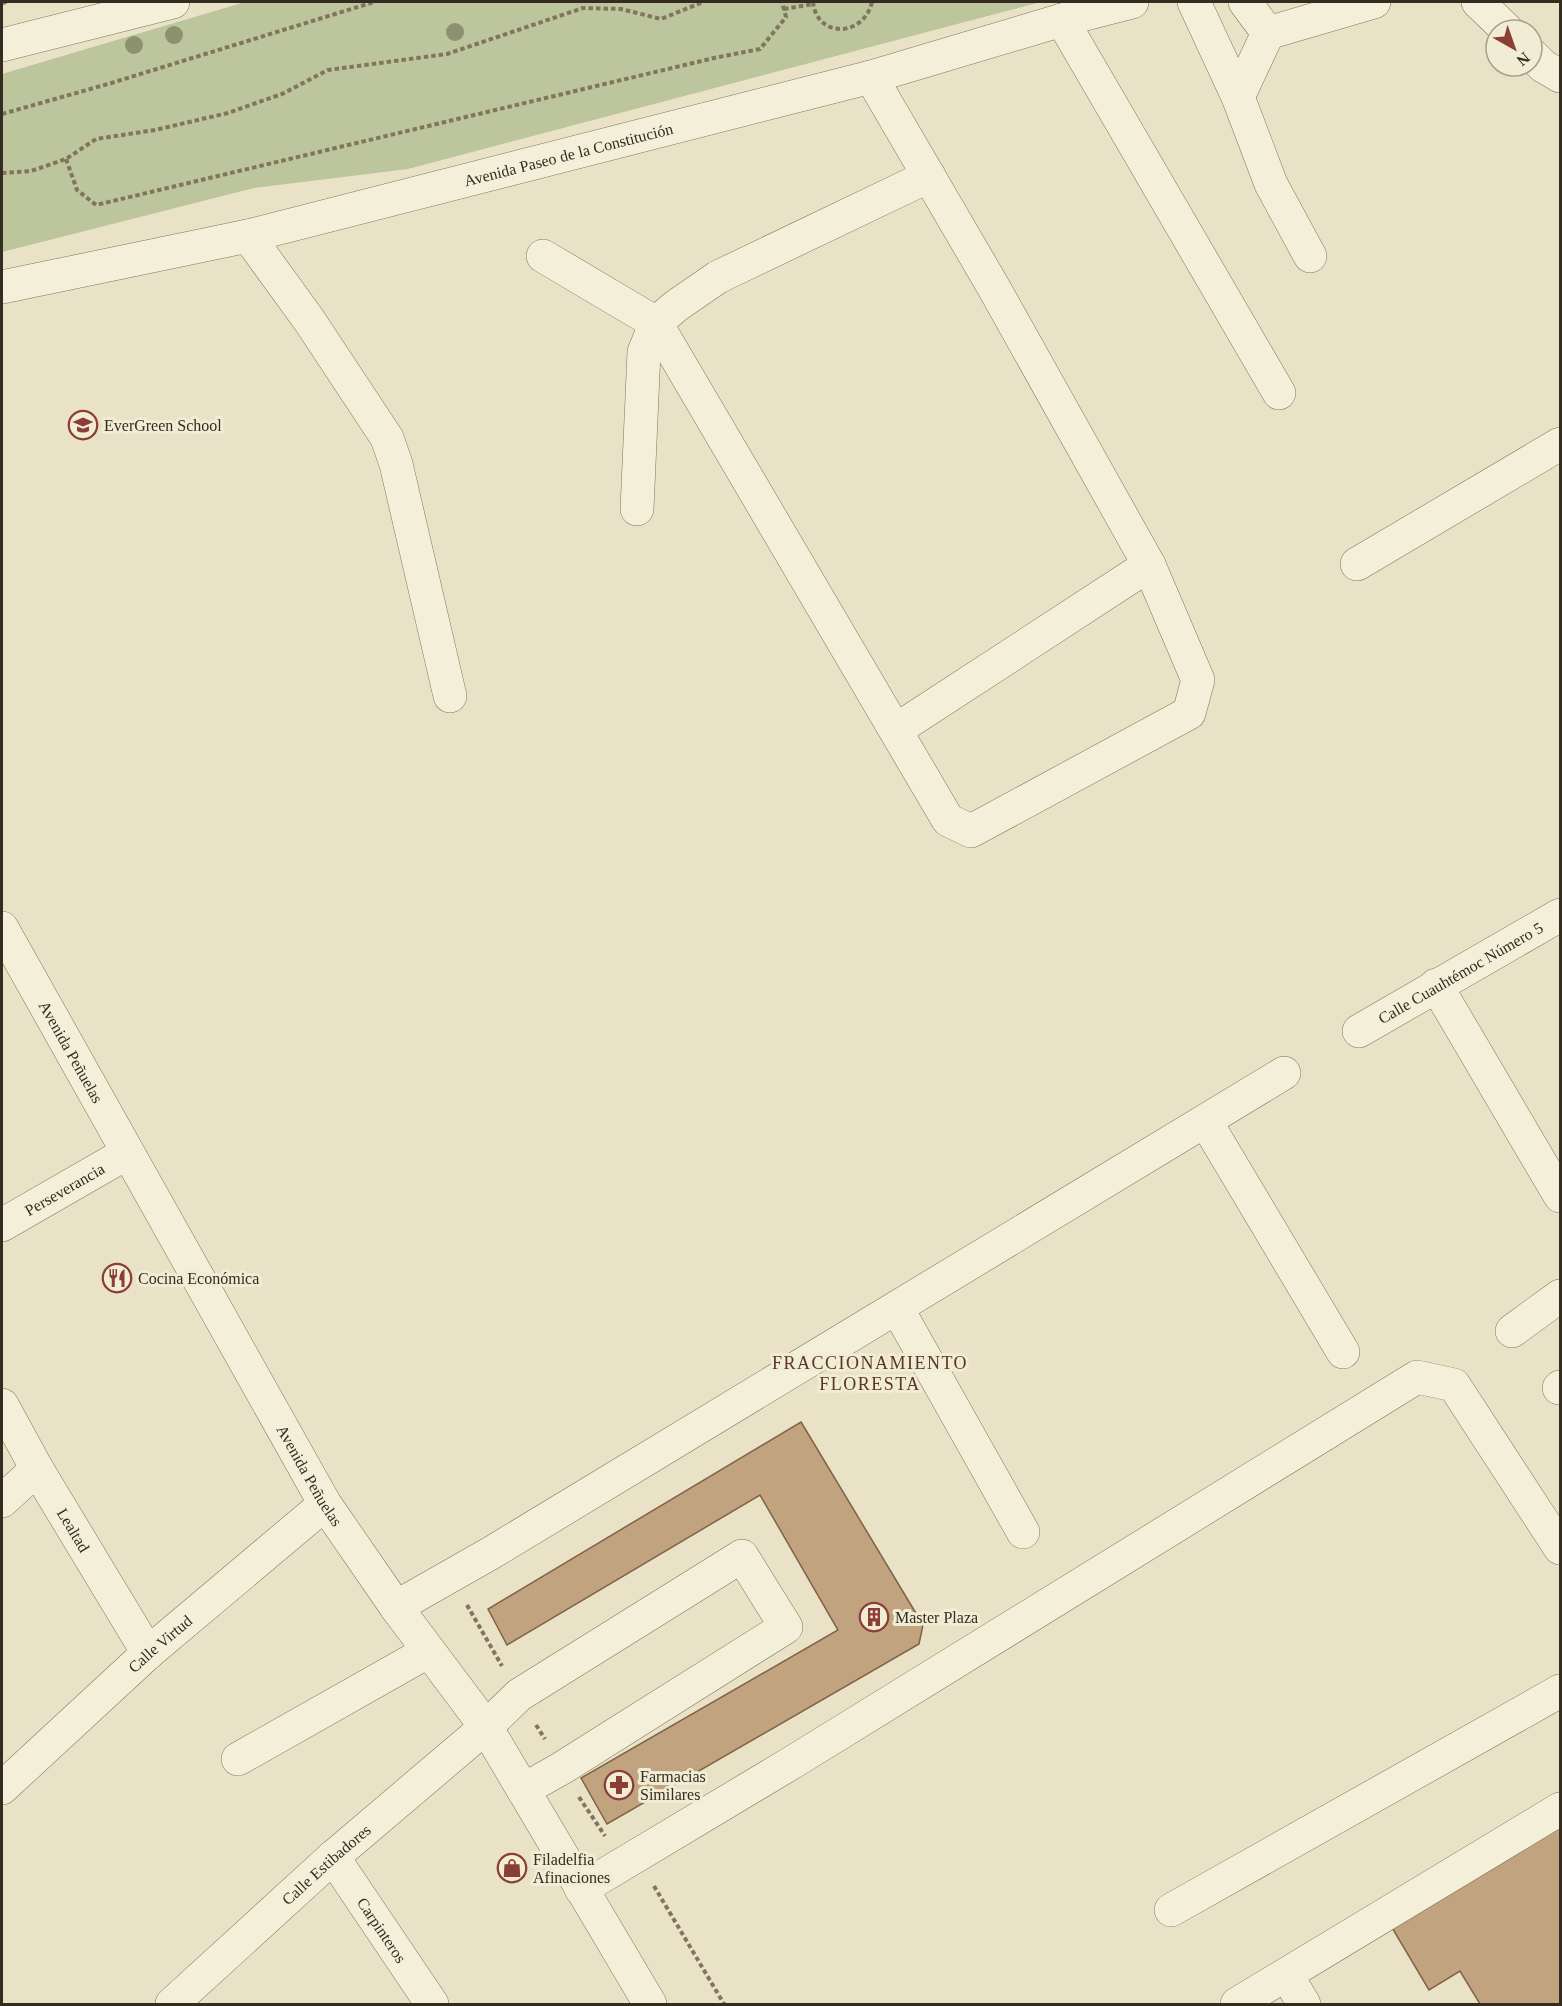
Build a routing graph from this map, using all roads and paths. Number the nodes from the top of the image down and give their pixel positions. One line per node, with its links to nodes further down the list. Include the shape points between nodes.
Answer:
1 (7, 2): 12 (path)
2 (173, 2): 18 (street)
3 (374, 2): 23 (path)
4 (703, 2): 24 (path, via 661,19 621,9 582,8 447,54 328,70 282,94 228,113 96,139)
5 (782, 2): 14 (path)
6 (872, 2): 13 (path, via 863,20 841,29 822,22)
7 (1132, 2): 16 (street, Avenida Paseo de la Constitución)
8 (1194, 2): 22 (street)
9 (1245, 2): 17 (street)
10 (1374, 2): 17 (street)
11 (1478, 2): 15 (street)
12 (2, 3)
13 (813, 3): 14 (path)
14 (784, 9): 24 (path, via 786,18 760,49 96,205 77,190)
15 (1495, 18)
16 (1062, 20): 21 (street, Avenida Paseo de la Constitución); 32 (street)
17 (1268, 33): 22 (street)
18 (2, 45)
19 (1544, 66): 20 (street)
20 (1560, 76)
21 (871, 77): 26 (street); 27 (street, Avenida Paseo de la Constitución)
22 (1238, 97): 29 (street, via 1271,184)
23 (2, 114)
24 (66, 159): 25 (path, via 31,171)
25 (2, 173)
26 (929, 176): 31 (street, via 718,277); 36 (street)
27 (248, 236): 30 (street, Avenida Paseo de la Constitución); 37 (street, via 387,438)
28 (543, 256): 31 (street)
29 (1310, 256)
30 (2, 286)
31 (656, 323): 34 (street, via 644,352); 38 (street)
32 (1279, 393)
33 (1560, 444): 35 (street)
34 (637, 509)
35 (1357, 564)
36 (1149, 565): 38 (street); 38 (street, via 1198,680 1189,713 971,831 948,820)
37 (450, 696)
38 (896, 730)
39 (1560, 915): 41 (street, Calle Cuauhtémoc Número 5)
40 (2, 928): 45 (street, Avenida Peñuelas)
41 (1436, 986): 42 (street, Calle Cuauhtémoc Número 5); 46 (street)
42 (1359, 1031)
43 (1284, 1073): 44 (street)
44 (1206, 1122): 49 (street); 51 (street)
45 (127, 1153): 47 (street, Perseverancia); 55 (street, Avenida Peñuelas)
46 (1560, 1196)
47 (2, 1225)
48 (1560, 1296): 50 (street)
49 (897, 1308): 56 (street); 58 (street)
50 (1512, 1331)
51 (1343, 1352)
52 (2, 1405): 53 (street, Lealtad)
53 (37, 1469): 54 (street); 60 (street, Lealtad)
54 (2, 1501)
55 (325, 1504): 58 (street, Avenida Peñuelas); 60 (street, Calle Virtud)
56 (1023, 1532)
57 (1560, 1548): 68 (street, via 1454,1385 1417,1377)
58 (396, 1607): 59 (street, Avenida Peñuelas)
59 (429, 1651): 62 (street, Avenida Peñuelas); 63 (street)
60 (148, 1653): 64 (street, Calle Virtud)
61 (1560, 1691): 69 (street)
62 (486, 1727): 65 (street, Avenida Peñuelas); 65 (street, Calle Estibadores, via 519,1695 742,1556 786,1627); 67 (street, Calle Estibadores)
63 (238, 1759)
64 (2, 1788)
65 (523, 1790): 68 (street, Avenida Peñuelas)
66 (1560, 1809): 70 (street)
67 (333, 1857): 71 (street, Calle Estibadores); 72 (street, Carpinteros)
68 (582, 1888): 73 (street, Avenida Peñuelas)
69 (1172, 1910)
70 (1287, 1976): 74 (street); 75 (street)
71 (172, 2004)
72 (432, 2004)
73 (650, 2004)
74 (1237, 2004)
75 (1304, 2004)

